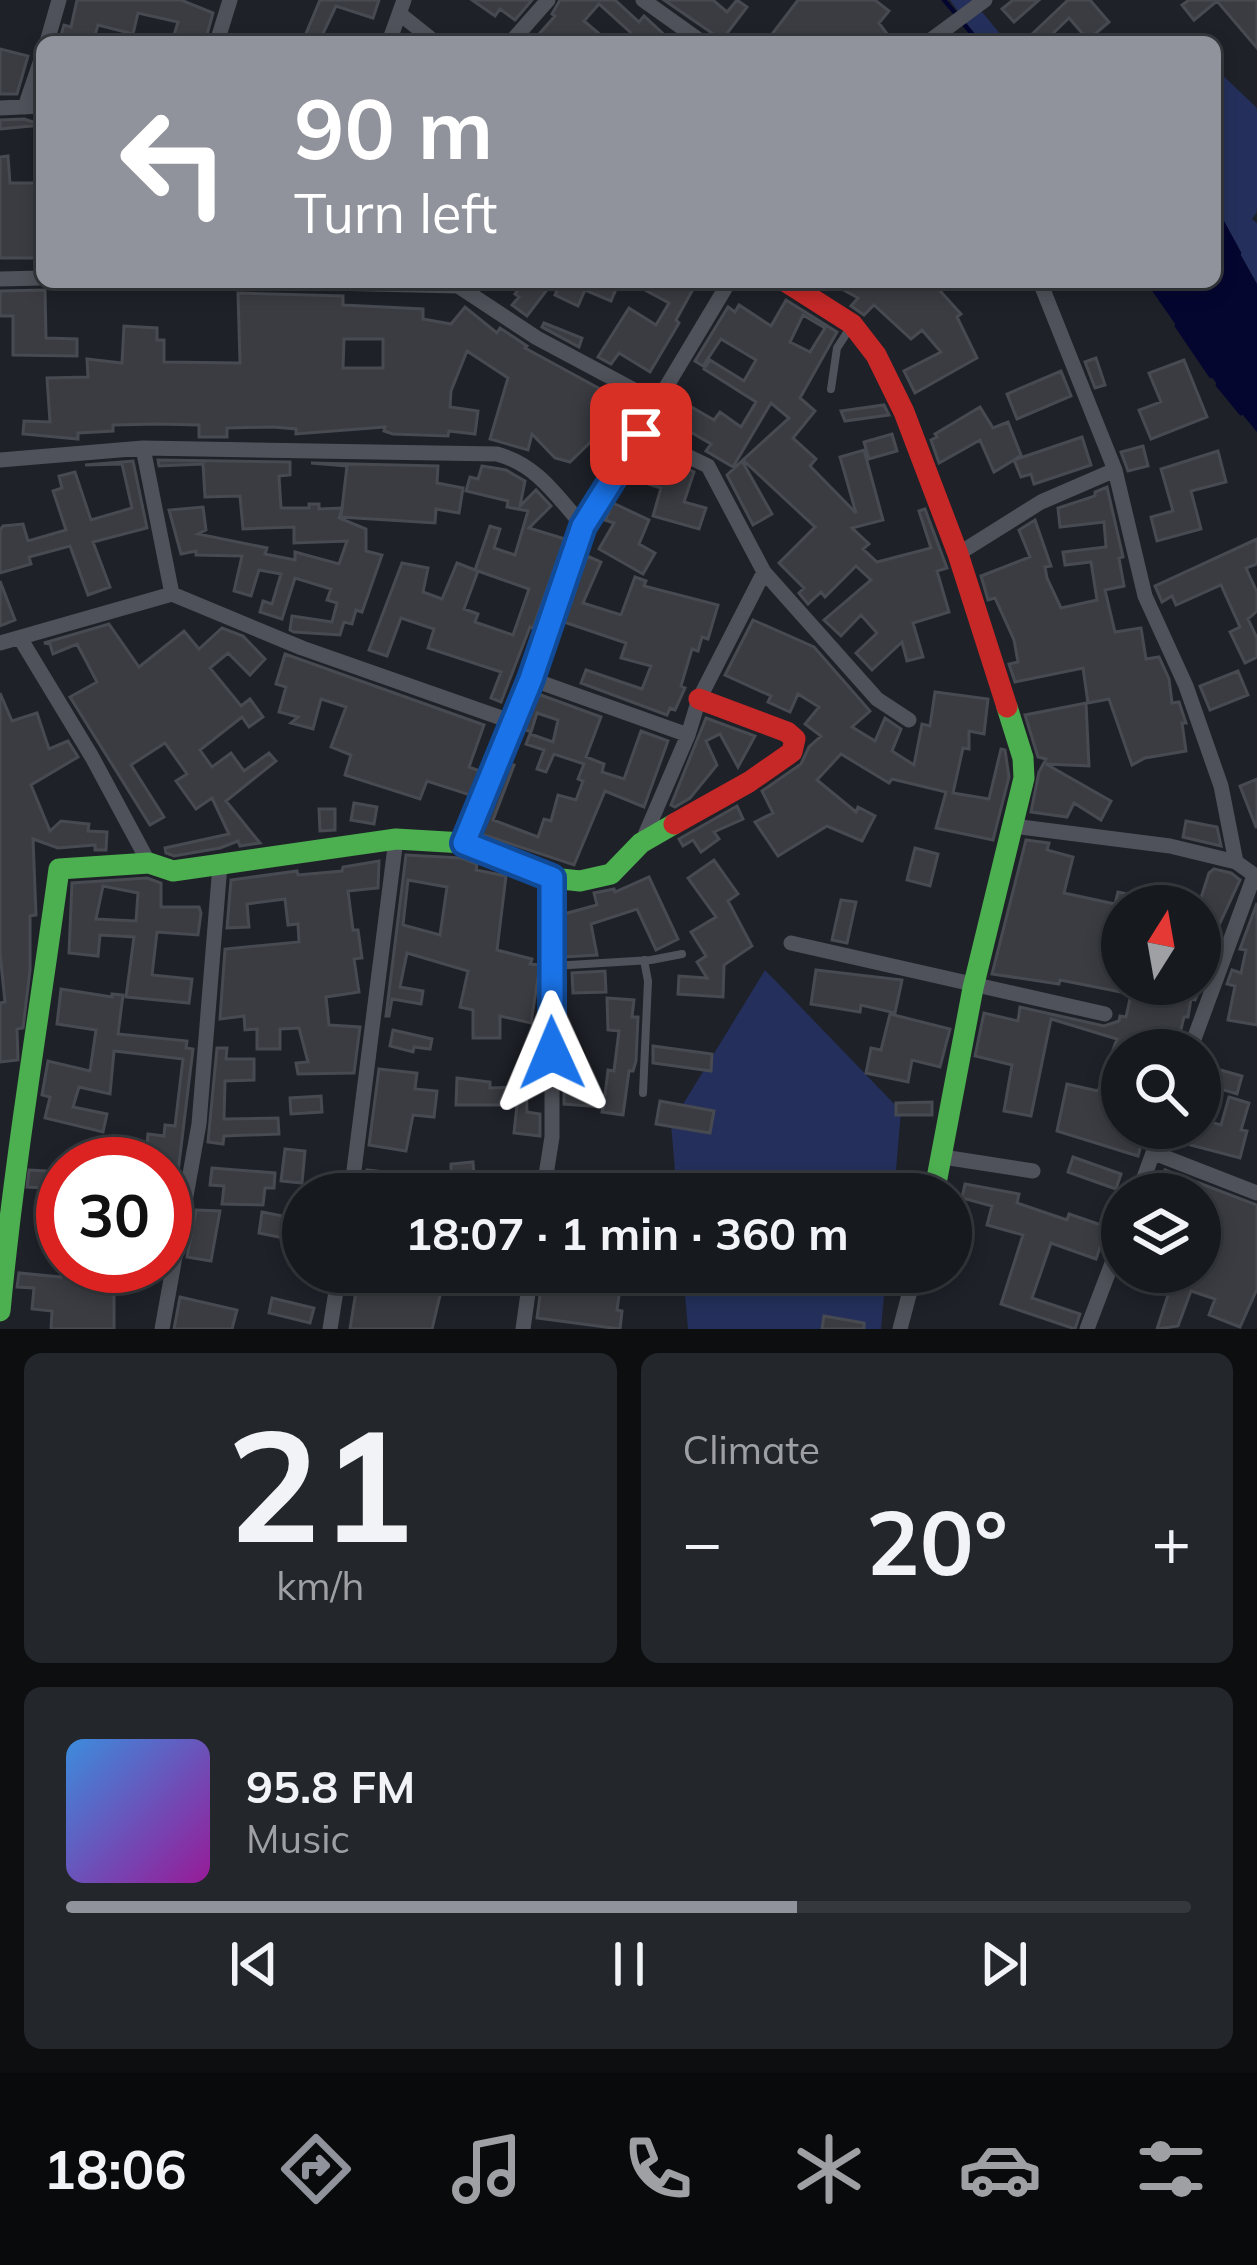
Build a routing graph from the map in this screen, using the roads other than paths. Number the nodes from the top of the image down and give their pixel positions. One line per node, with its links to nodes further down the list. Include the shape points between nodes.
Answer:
1 (59, 0): 7 (street)
2 (230, 0): 8 (street)
3 (548, 0): 11 (street)
4 (643, 0): 12 (street)
5 (980, 4): 13 (street)
6 (402, 7): 9 (street); 10 (street)
7 (48, 36)
8 (219, 36)
9 (391, 36)
10 (429, 36)
11 (516, 36)
12 (694, 36)
13 (940, 36)
14 (33, 106): 15 (street)
15 (0, 108)
16 (36, 278): 17 (street)
17 (0, 279)
18 (460, 288): 24 (street)
19 (725, 288): 24 (street)
20 (796, 288): 22 (street)
21 (1042, 288): 28 (street)
22 (853, 324): 23 (lane, via 837,347); 30 (street, via 904,412)
23 (831, 389)
24 (655, 401): 25 (street)
25 (641, 434): 29 (street); 31 (street, via 708,466)
26 (143, 448): 27 (street); 29 (street, via 497,454 537,472); 32 (street)
27 (0, 460)
28 (1115, 470): 30 (street, via 1041,502); 44 (street, via 1144,596 1221,785)
29 (583, 526): 35 (street)
30 (958, 554): 40 (street, via 1023,758)
31 (764, 572): 36 (street); 37 (street, via 877,699)
32 (172, 594): 33 (street); 38 (street)
33 (20, 638): 34 (street); 45 (street)
34 (0, 643)
35 (531, 679): 38 (street); 39 (street)
36 (699, 699): 39 (street); 43 (street, via 787,731 792,752)
37 (909, 720)
38 (513, 722): 42 (street)
39 (688, 735): 43 (street)
40 (1012, 826): 44 (street); 53 (street)
41 (396, 838): 42 (street); 46 (street); 61 (street)
42 (464, 843): 48 (street)
43 (641, 843): 48 (street, via 610,874)
44 (1236, 862): 47 (street)
45 (149, 863): 46 (street, via 173,871); 70 (street, via 59,869)
46 (220, 865): 71 (street, via 199,1124)
47 (1256, 877): 55 (street)
48 (552, 878): 52 (street)
49 (790, 944): 53 (street)
50 (682, 954): 51 (lane)
51 (644, 960): 52 (lane); 56 (lane)
52 (551, 966): 62 (street)
53 (973, 988): 54 (street); 59 (street)
54 (1105, 1014)
55 (1198, 1029)
56 (643, 1093)
57 (1155, 1149): 58 (street)
58 (1154, 1153): 64 (street); 65 (street)
59 (943, 1157): 60 (street); 63 (street)
60 (1033, 1171)
61 (354, 1173)
62 (546, 1173)
63 (939, 1173)
64 (1146, 1173)
65 (1257, 1193)
66 (1101, 1292): 75 (street)
67 (336, 1293): 72 (street)
68 (528, 1293): 73 (street)
69 (909, 1293): 74 (street)
70 (0, 1311)
71 (163, 1329)
72 (330, 1329)
73 (523, 1329)
74 (900, 1329)
75 (1087, 1329)

